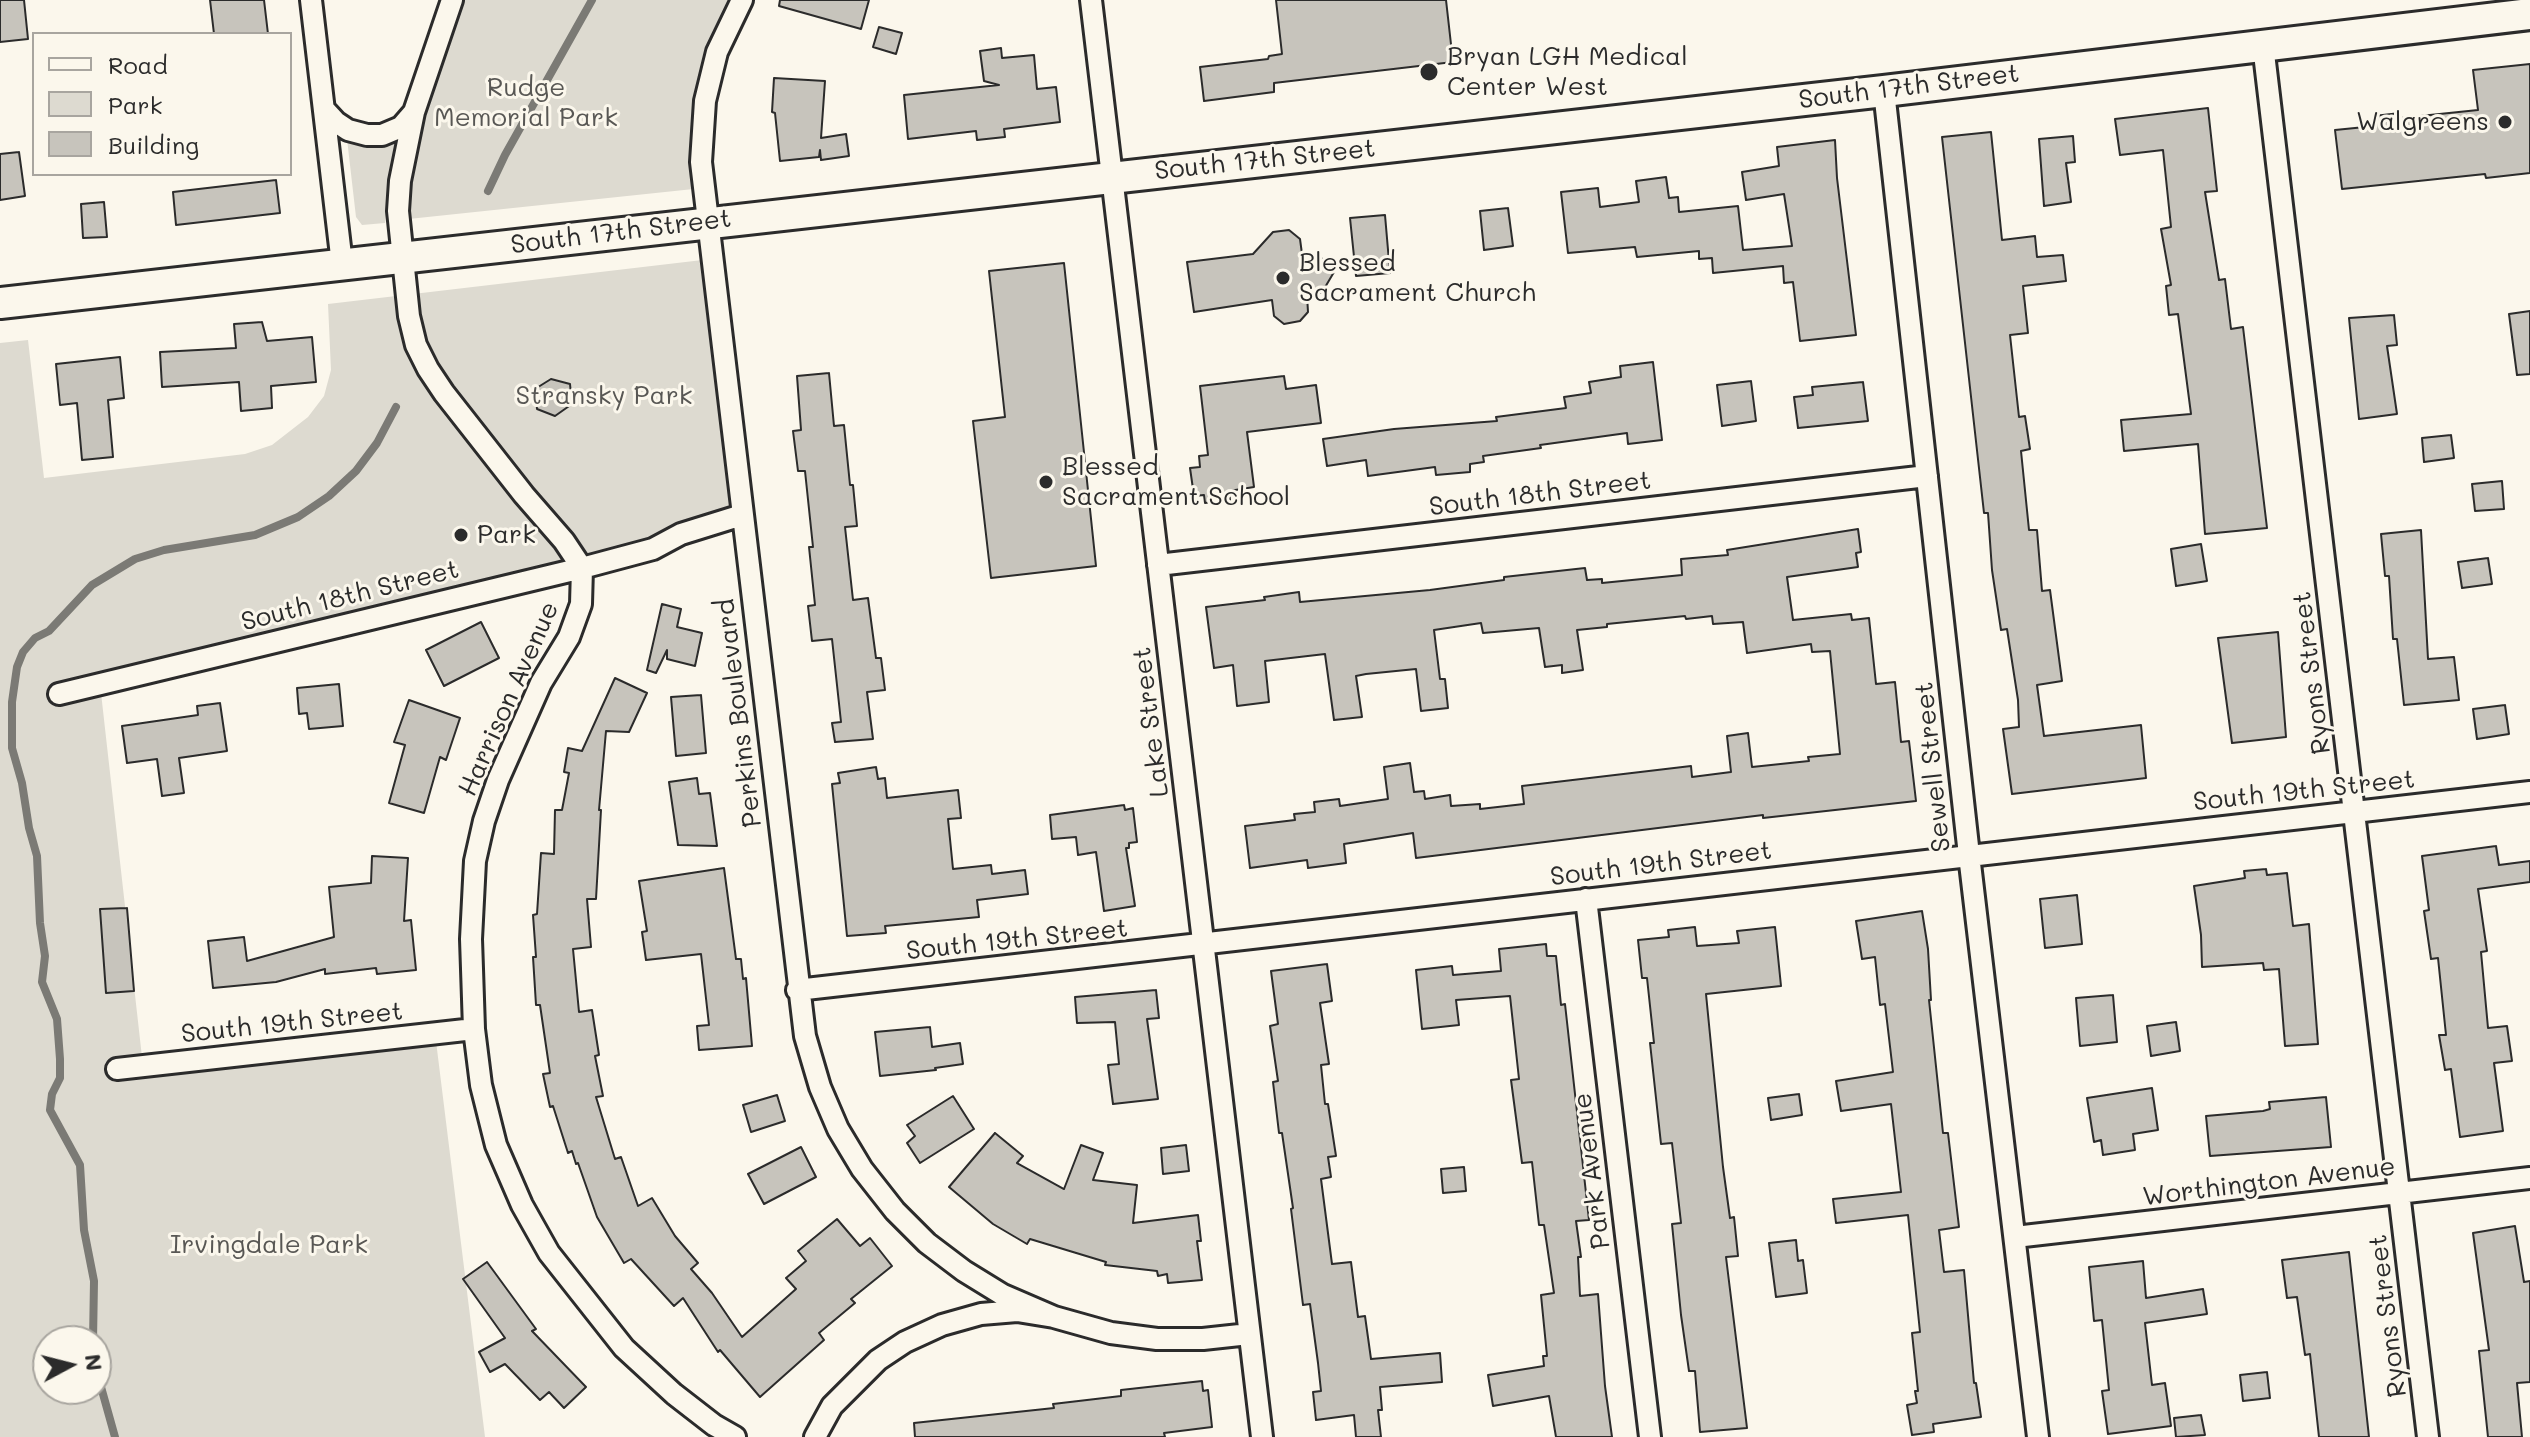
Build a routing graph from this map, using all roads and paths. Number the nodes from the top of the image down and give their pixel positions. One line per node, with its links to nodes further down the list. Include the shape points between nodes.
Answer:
1 (311, 0): 8 (street)
2 (452, 0): 9 (street)
3 (742, 0): 11 (street, Perkins Boulevard, via 717,52 705,101 701,162)
4 (1091, 0): 10 (street, Lake Street)
5 (2530, 14): 6 (main road, South 17th Street)
6 (2263, 45): 7 (main road, South 17th Street); 21 (street, Ryons Street)
7 (1884, 91): 10 (main road, South 17th Street); 15 (street, Sewell Street)
8 (324, 109): 9 (street, via 348,130 367,135 401,127); 13 (street)
9 (414, 112): 12 (street, via 400,181)
10 (1112, 177): 11 (main road, South 17th Street); 17 (street, Lake Street)
11 (707, 222): 12 (main road, South 17th Street); 16 (street, Perkins Boulevard)
12 (403, 257): 13 (main road, South 17th Street); 18 (street, via 409,316 428,369)
13 (342, 264): 14 (main road, South 17th Street)
14 (0, 303)
15 (1927, 476): 17 (street, South 18th Street); 22 (street, Sewell Street)
16 (742, 515): 18 (street, South 18th Street, via 681,534 653,549); 25 (street, Perkins Boulevard)
17 (1158, 565): 24 (street, Lake Street)
18 (582, 568): 19 (street, South 18th Street); 26 (street, Harrison Avenue, via 581,604 569,637 541,683 484,821 475,861 471,939)
19 (59, 694)
20 (2530, 792): 21 (street, South 19th Street)
21 (2354, 811): 22 (street, South 19th Street); 29 (street, Ryons Street)
22 (1969, 855): 23 (street, South 19th Street); 30 (street, Sewell Street)
23 (1586, 899): 24 (street, South 19th Street); 36 (street, Park Avenue)
24 (1203, 943): 25 (street, South 19th Street); 32 (street, Lake Street)
25 (797, 990): 31 (street, Perkins Boulevard, via 820,1087 838,1129 878,1190 927,1243 964,1271)
26 (474, 1029): 27 (street, South 19th Street); 33 (street, Harrison Avenue, via 496,1145 549,1253 624,1348 674,1394)
27 (117, 1069)
28 (2530, 1178): 29 (street, Worthington Avenue)
29 (2399, 1193): 30 (street, Worthington Avenue); 38 (street, Ryons Street)
30 (2015, 1237): 37 (street, Sewell Street)
31 (1054, 1317): 32 (street, via 1157,1339); 34 (street, via 1017,1311 981,1314 905,1342 848,1387)
32 (1249, 1334): 35 (street, Lake Street)
33 (735, 1437)
34 (815, 1437)
35 (1262, 1437)
36 (1650, 1437)
37 (2038, 1437)
38 (2428, 1437)

